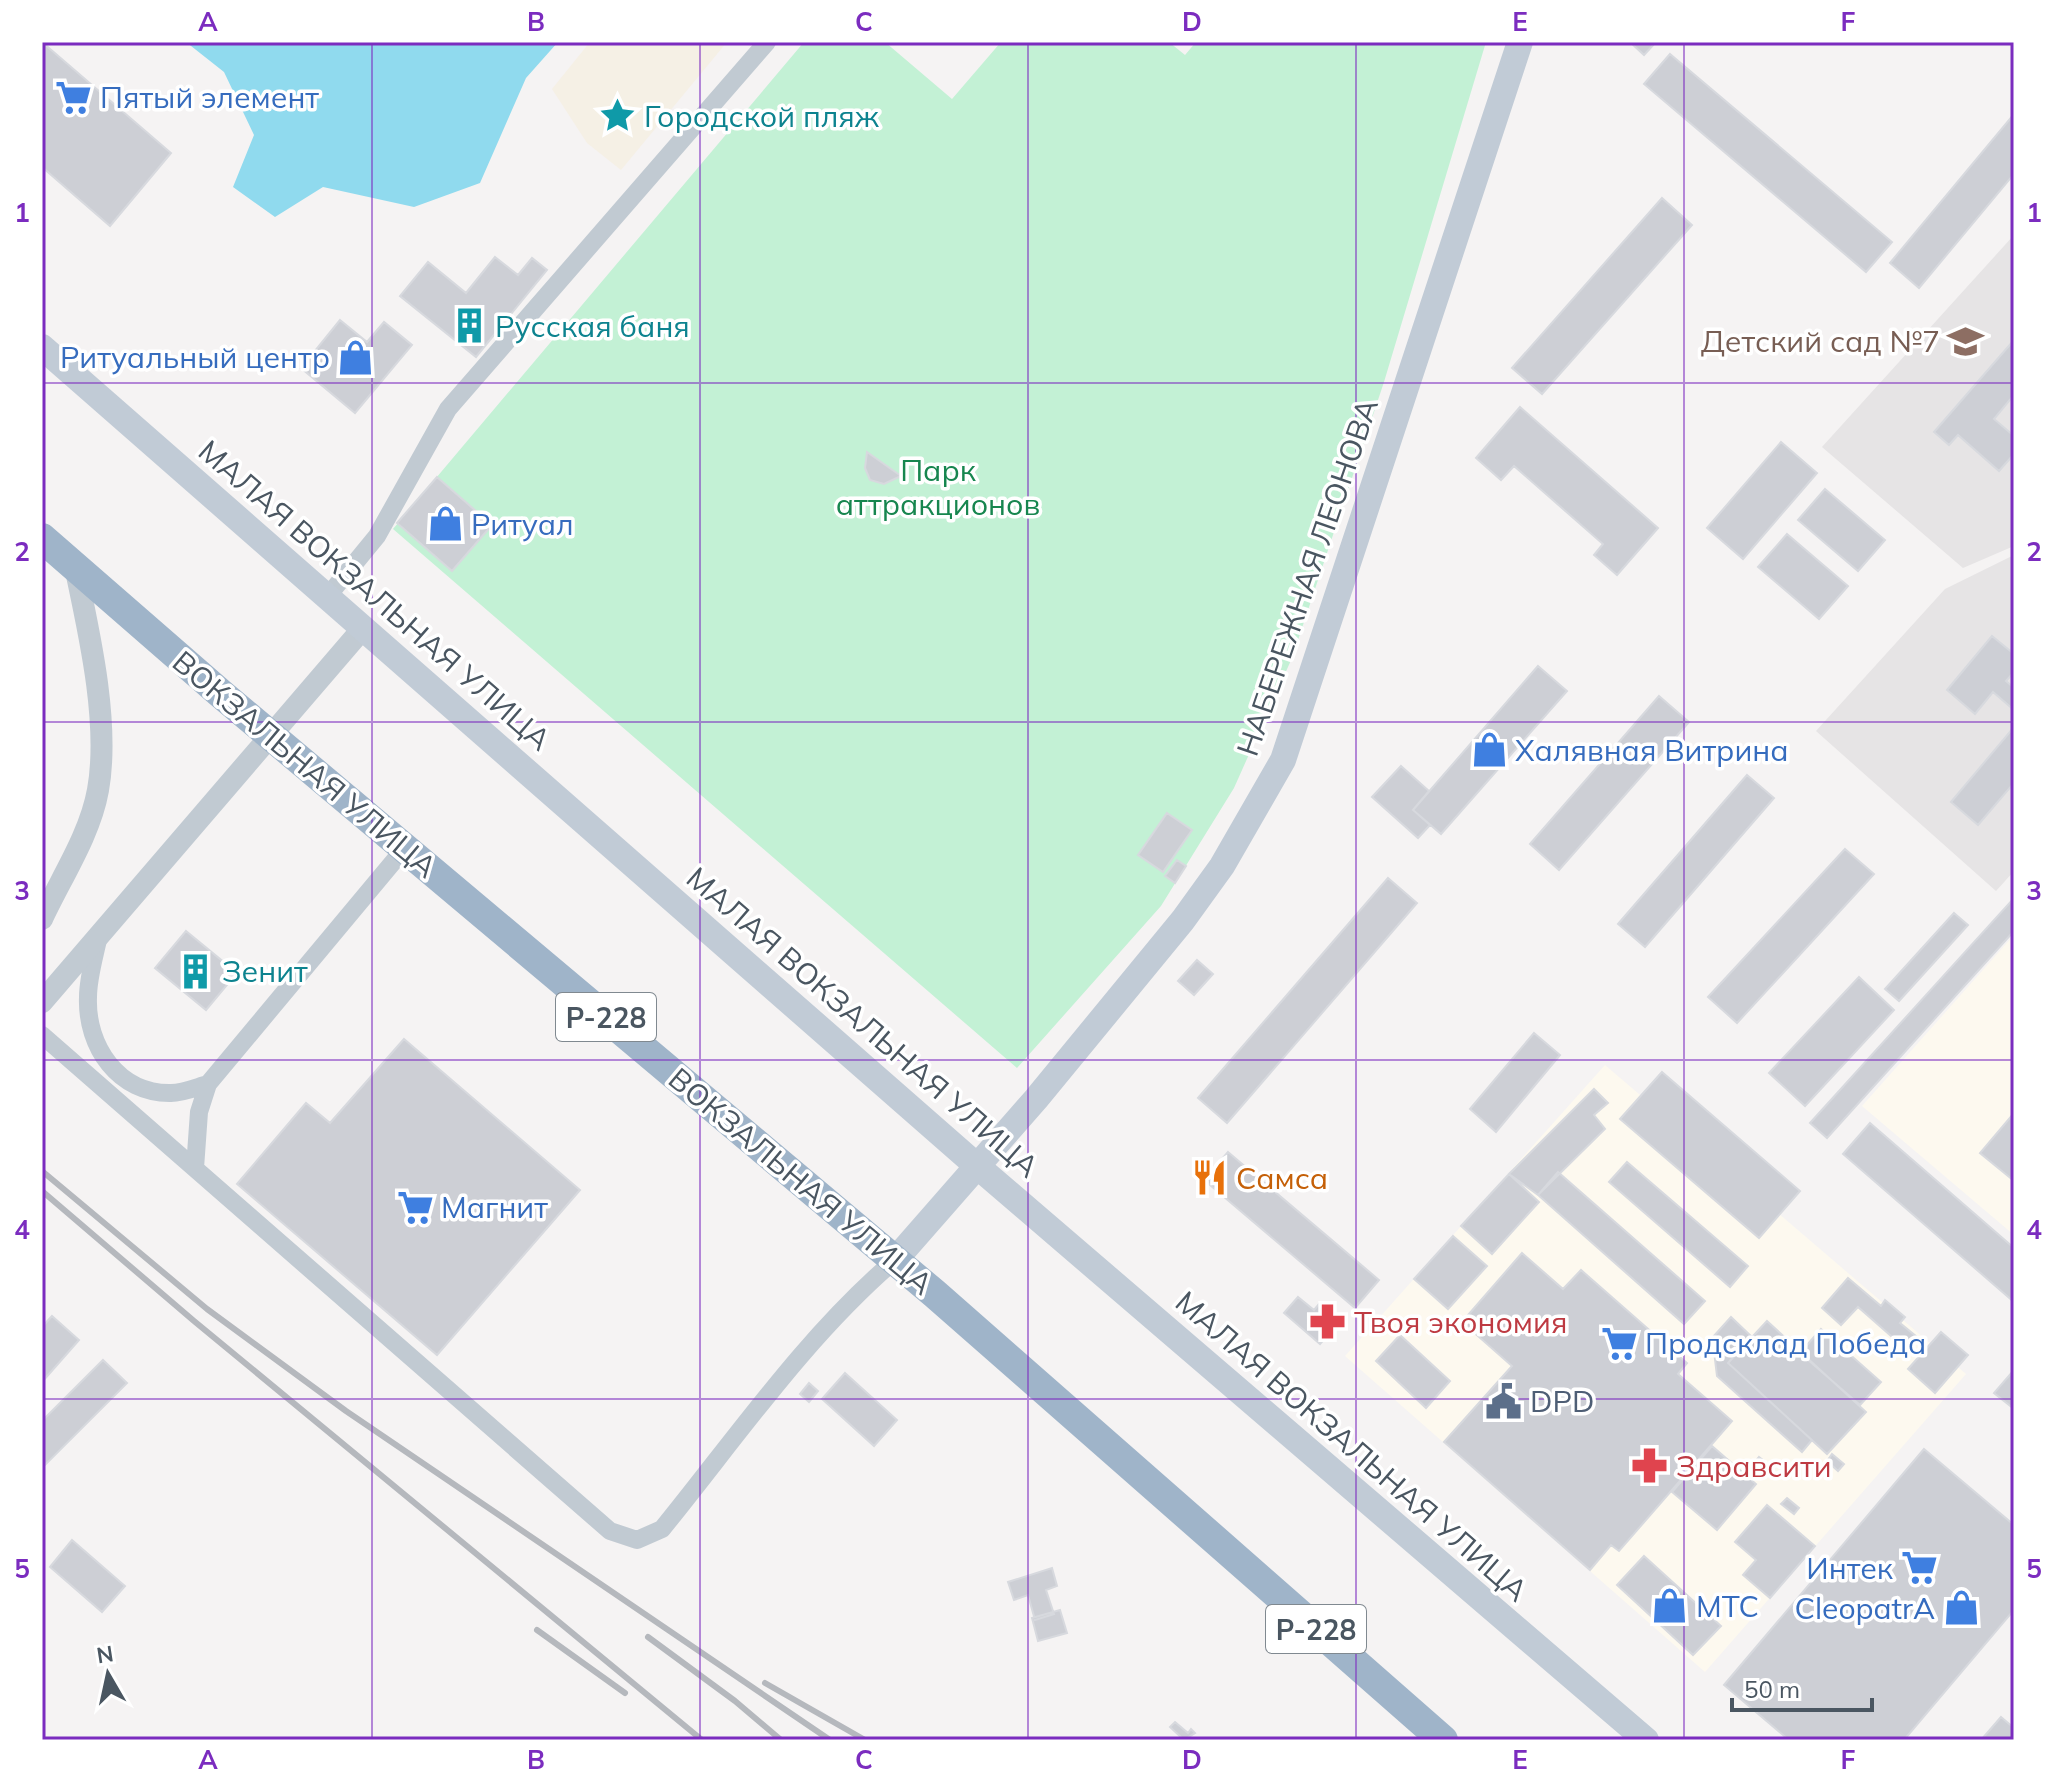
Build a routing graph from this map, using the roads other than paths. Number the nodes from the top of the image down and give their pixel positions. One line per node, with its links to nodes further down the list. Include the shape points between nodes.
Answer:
1 (767, 42): 6 (street, via 448,409 377,536)
2 (1520, 42): 14 (main road, НАБЕРЕЖНАЯ ЛЕОНОВА, via 1283,760 1222,866 1183,920)
3 (42, 347): 6 (main road, МАЛАЯ ВОКЗАЛЬНАЯ УЛИЦА)
4 (42, 538): 5 (highway, ВОКЗАЛЬНАЯ УЛИЦА / Р-228)
5 (75, 566): 8 (highway, ВОКЗАЛЬНАЯ УЛИЦА / Р-228); 9 (street, via 97,686 98,790 89,821)
6 (327, 597): 7 (main road, МАЛАЯ ВОКЗАЛЬНАЯ УЛИЦА)
7 (364, 627): 10 (street); 14 (main road, МАЛАЯ ВОКЗАЛЬНАЯ УЛИЦА)
8 (404, 849): 13 (street); 16 (highway, ВОКЗАЛЬНАЯ УЛИЦА / Р-228)
9 (42, 919)
10 (99, 935): 11 (street); 13 (street, via 88,997 92,1031 109,1068 136,1087 172,1093)
11 (42, 1002)
12 (42, 1035): 15 (street)
13 (208, 1084): 15 (street, via 199,1112)
14 (977, 1166): 16 (main road, НАБЕРЕЖНАЯ ЛЕОНОВА); 18 (main road, МАЛАЯ ВОКЗАЛЬНАЯ УЛИЦА)
15 (195, 1168): 16 (street, via 610,1531 637,1540 662,1529 807,1351 866,1284)
16 (895, 1260): 17 (highway, ВОКЗАЛЬНАЯ УЛИЦА / Р-228)
17 (1443, 1740)
18 (1646, 1740)

